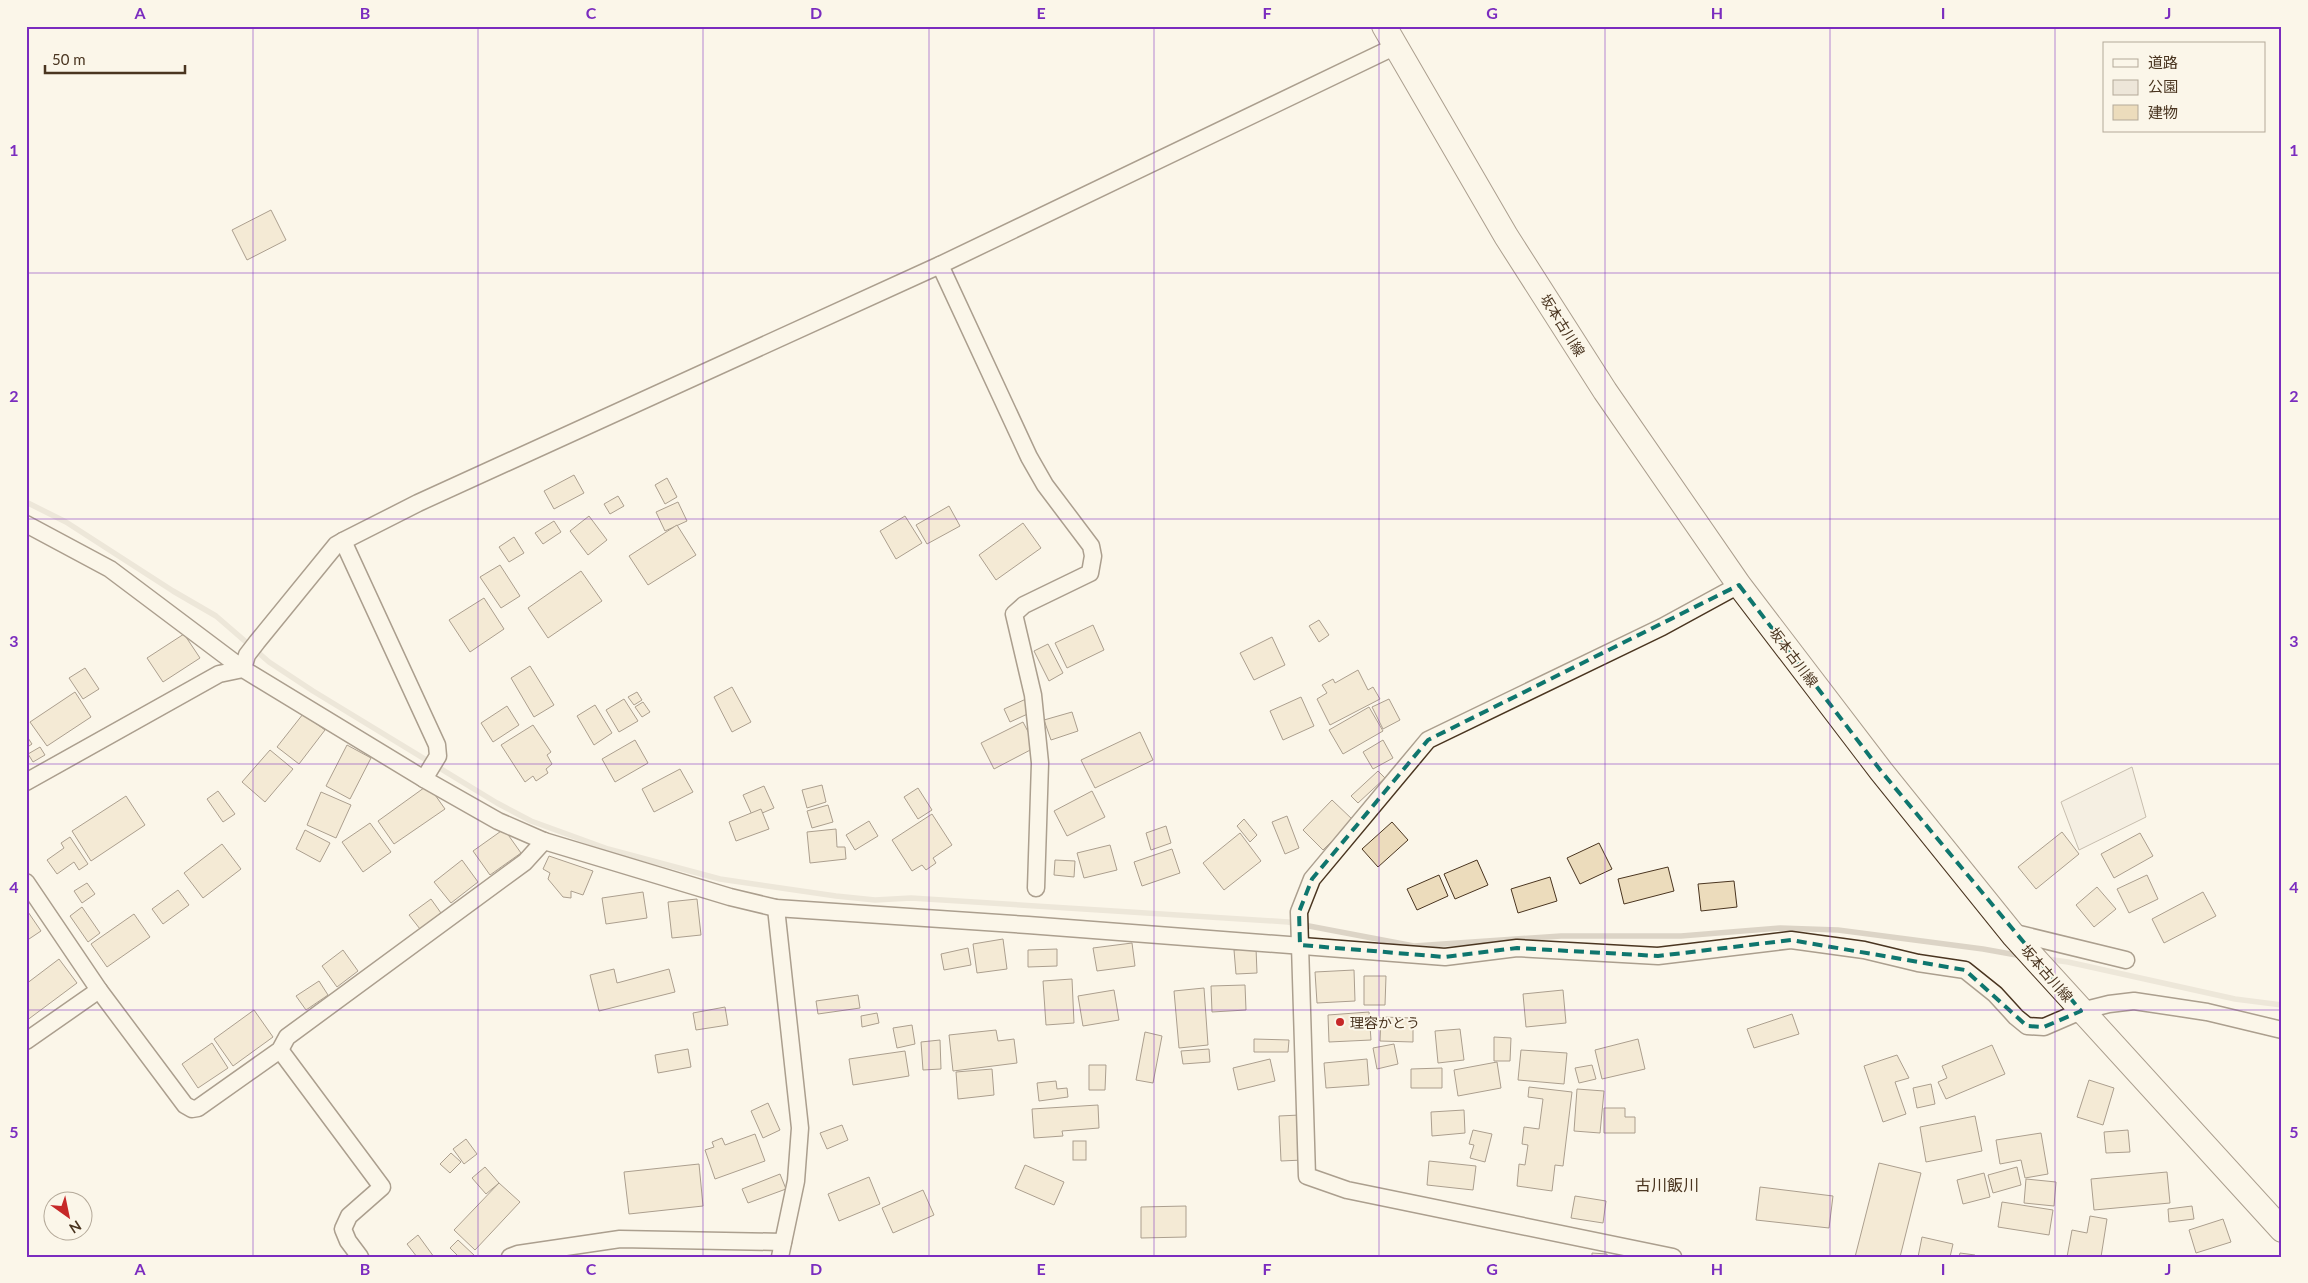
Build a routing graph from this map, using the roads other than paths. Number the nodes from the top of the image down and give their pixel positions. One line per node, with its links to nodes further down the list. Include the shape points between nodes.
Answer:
1 (1390, 36): 2 (street); 5 (main road, 坂本古川線, via 1506,236 1595,375)
2 (940, 265): 4 (street, via 418,503); 11 (street, via 1029,457 1045,485 1091,546 1093,556 1090,573 1024,605 1014,614 1033,695 1040,763)
3 (26, 524): 6 (street, via 110,569)
4 (343, 541): 6 (street, via 336,545 257,642); 7 (street, via 437,745 438,756)
5 (1739, 585): 13 (main road, 坂本古川線, via 1881,771); 14 (street, via 1428,740 1312,879 1299,912)
6 (245, 662): 7 (street); 8 (street)
7 (426, 776): 9 (street, via 498,821)
8 (26, 782)
9 (544, 840): 12 (street); 20 (street, via 525,862 286,1037)
10 (26, 882): 16 (street)
11 (1036, 888)
12 (776, 908): 14 (street); 22 (street, via 800,1128 796,1181)
13 (2013, 934): 15 (street); 17 (main road, 坂本古川線)
14 (1300, 945): 17 (street, via 1445,957 1517,948 1658,956 1791,940 1864,950 1965,970 2027,1026 2044,1027); 25 (street, via 1306,1176 1348,1190)
15 (2126, 960)
16 (99, 990): 19 (street); 20 (street, via 186,1106 192,1109 198,1108)
17 (2081, 1011): 18 (street, via 2134,1002 2207,1012); 21 (main road, 坂本古川線)
18 (2282, 1030)
19 (26, 1041)
20 (280, 1050): 23 (street, via 382,1187 349,1216 343,1229)
21 (2282, 1230)
22 (781, 1249): 24 (street, via 620,1239)
23 (360, 1257)
24 (510, 1257)
25 (1673, 1257)

